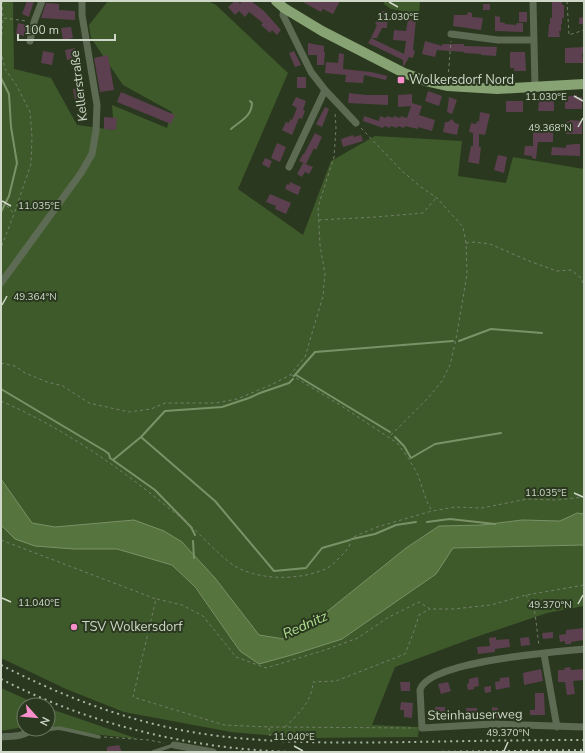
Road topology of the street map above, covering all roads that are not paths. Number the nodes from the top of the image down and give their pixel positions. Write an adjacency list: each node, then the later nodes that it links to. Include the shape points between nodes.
1 (42, 1): 8 (street)
2 (82, 1): 14 (street, Kellerstraße, via 97,105 92,154)
3 (276, 1): 5 (main road)
4 (533, 1): 7 (street)
5 (284, 8): 10 (main road, via 322,32 404,73 426,81 448,86 496,89); 11 (street, via 283,15 294,39 311,72)
6 (451, 34): 7 (street, via 498,40)
7 (533, 40): 10 (street)
8 (30, 41)
9 (584, 84): 10 (main road)
10 (535, 86)
11 (325, 90): 12 (street); 13 (street)
12 (356, 123)
13 (289, 167)
14 (1, 283)
15 (584, 649): 16 (street, Steinhauserweg)
16 (542, 654): 17 (street); 17 (street, Steinhauserweg, via 480,662 444,672 424,682 420,690 422,728 492,724)
17 (556, 727): 18 (street, Steinhauserweg)
18 (584, 727)
19 (56, 729): 22 (lane)
20 (16, 735): 21 (street)
21 (1, 737)
22 (99, 737)
23 (174, 745): 24 (lane); 25 (street)
24 (153, 752)
25 (213, 752)

